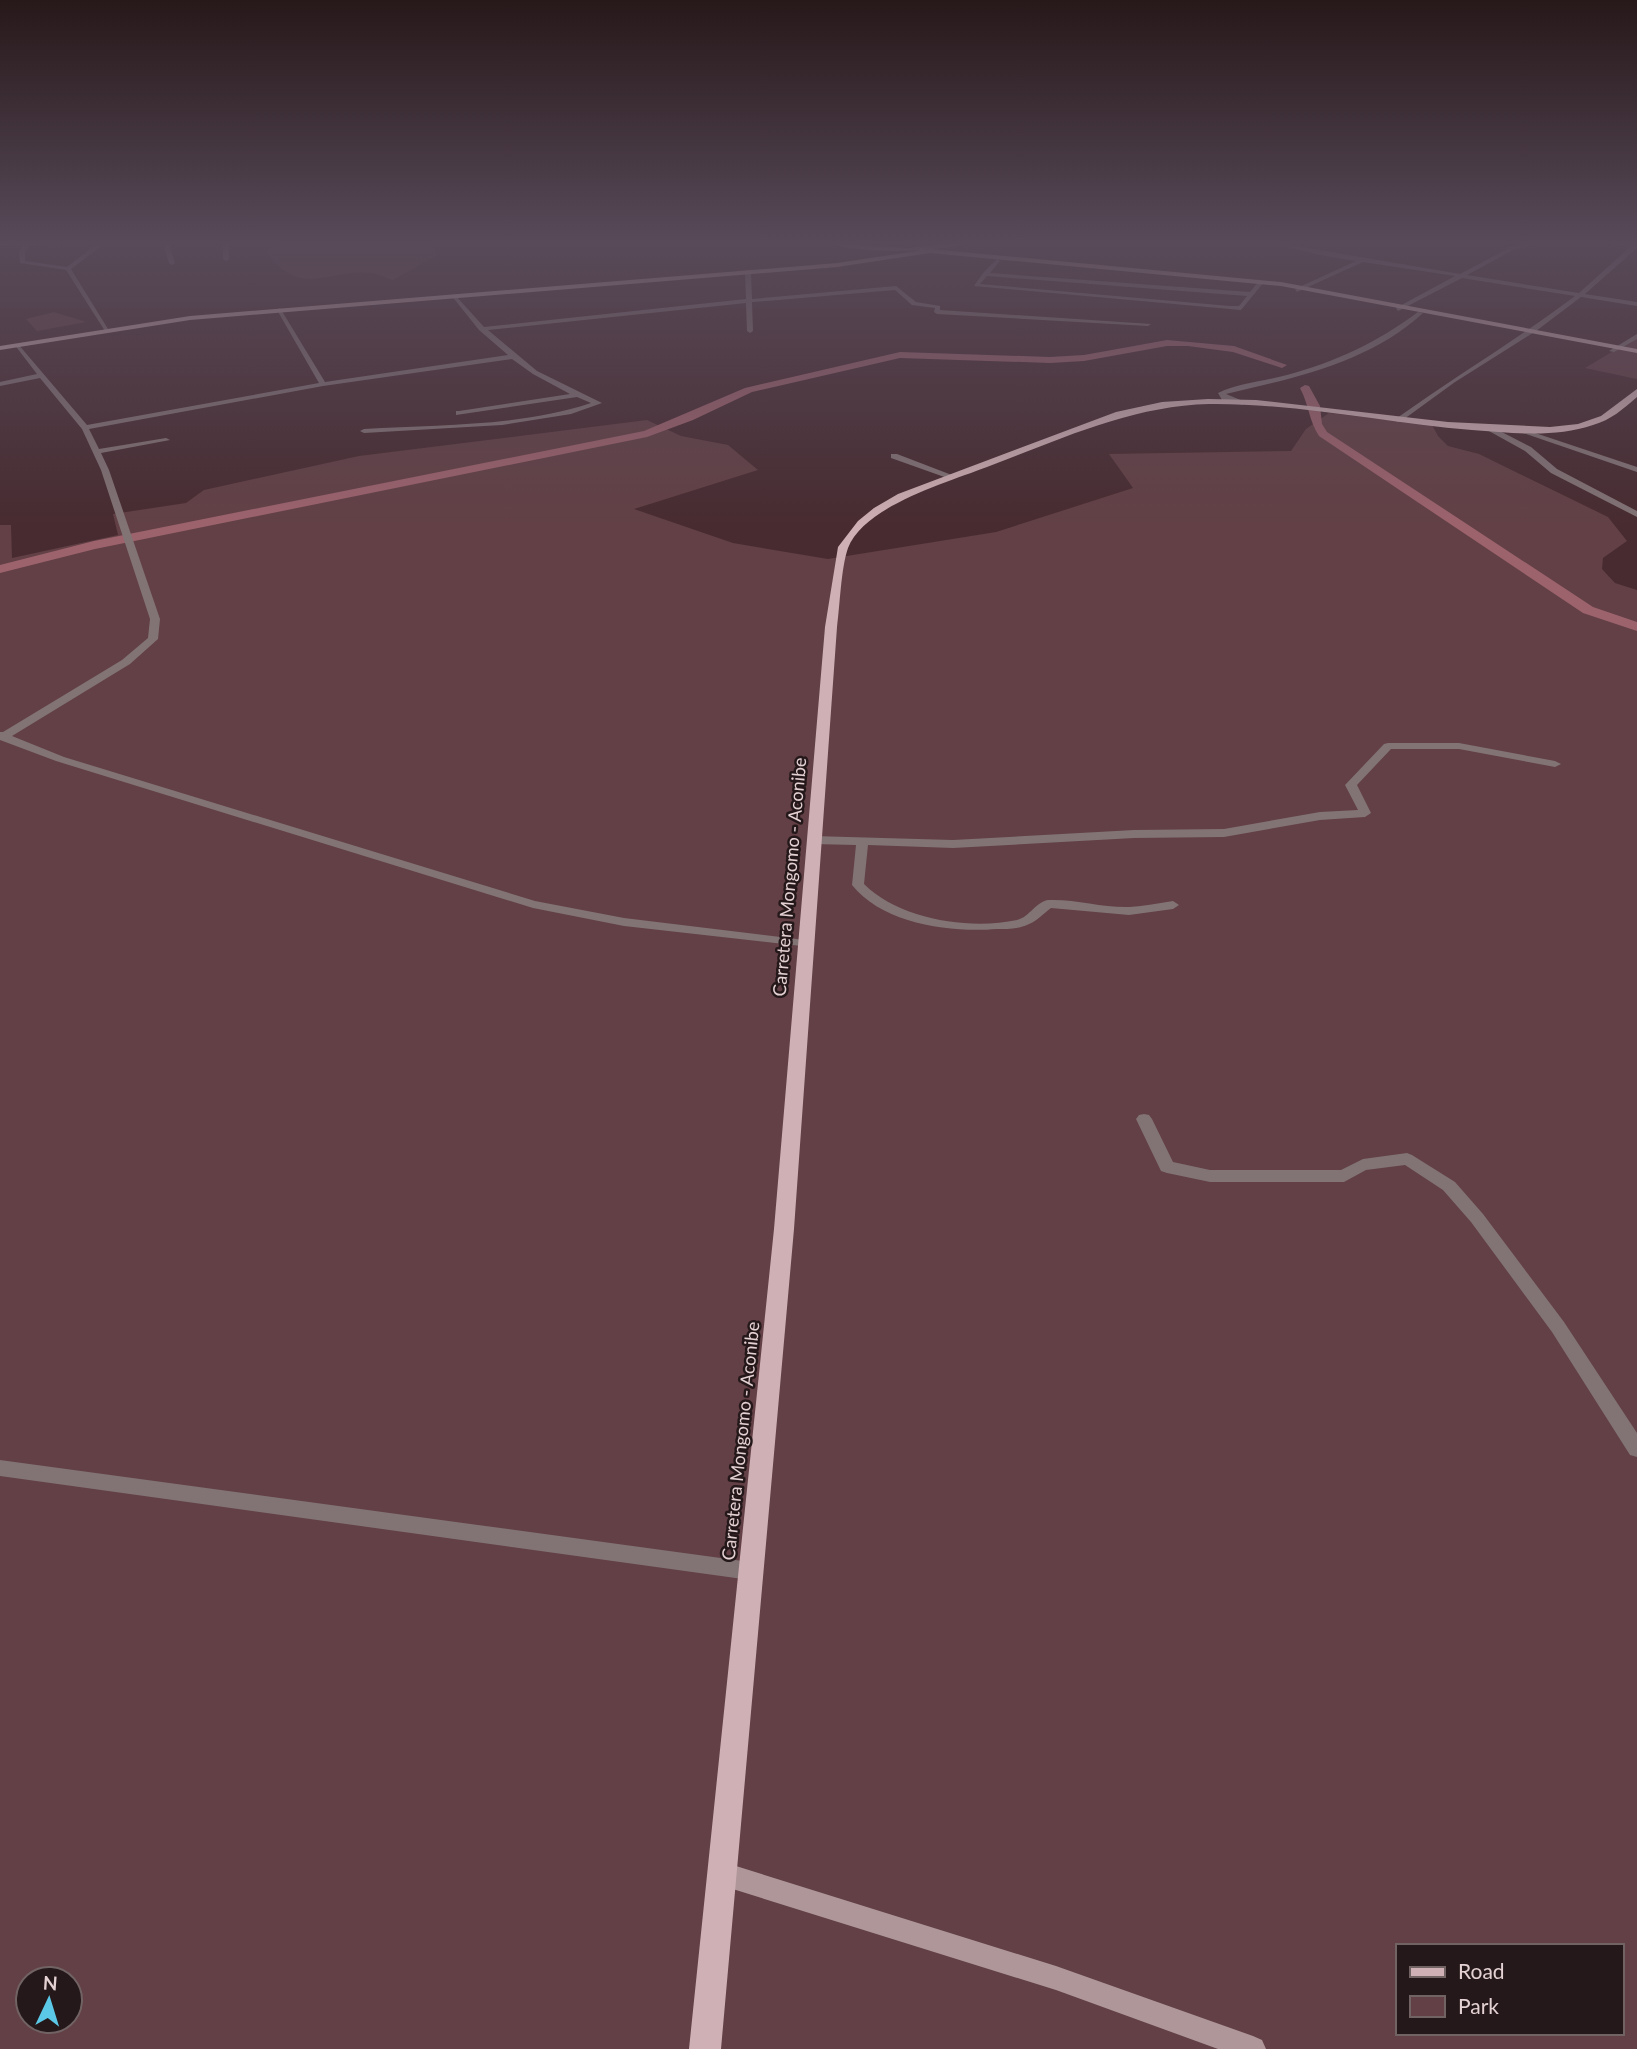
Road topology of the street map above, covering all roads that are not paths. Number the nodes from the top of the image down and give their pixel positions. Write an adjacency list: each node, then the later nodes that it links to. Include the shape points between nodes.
1 (68, 336): 8 (main road)
2 (295, 336): 15 (street)
3 (488, 336): 12 (street)
4 (1388, 336): 18 (street, via 1315,371 1222,393)
5 (1525, 336): 20 (street, via 1452,380)
6 (1549, 336): 10 (main road)
7 (1637, 336): 10 (street)
8 (16, 345): 9 (main road); 13 (street)
9 (1, 347)
10 (1615, 349): 11 (main road)
11 (1637, 354)
12 (511, 357): 15 (street); 17 (street)
13 (43, 375): 14 (street); 21 (street)
14 (0, 384)
15 (323, 384): 21 (street)
16 (1637, 392): 23 (main road, Carretera Mongomo - Aconibe, via 1604,418 1582,425)
17 (577, 395): 19 (street); 24 (street, via 598,403 502,423)
18 (1240, 403): 20 (main road, Carretera Mongomo - Aconibe); 29 (main road, Carretera Mongomo - Aconibe, via 1195,401 1138,409)
19 (459, 413)
20 (1400, 420): 22 (main road, Carretera Mongomo - Aconibe)
21 (85, 428): 26 (street)
22 (1492, 429): 23 (main road, Carretera Mongomo - Aconibe); 30 (street, via 1528,449 1554,471)
23 (1523, 430): 28 (street)
24 (364, 431)
25 (166, 440): 26 (street)
26 (96, 452): 31 (street, via 155,619 153,639 126,662)
27 (894, 456): 29 (street)
28 (1637, 470)
29 (953, 477): 33 (main road, Carretera Mongomo - Aconibe, via 878,510 843,547 831,627)
30 (1637, 514)
31 (2, 736): 36 (street, via 60,759 533,904 624,922)
32 (1555, 765): 34 (street, via 1459,746 1388,746 1351,785 1365,813 1224,833 953,844)
33 (813, 840): 34 (street); 36 (main road, Carretera Mongomo - Aconibe)
34 (862, 841): 35 (street, via 858,885 866,894 941,924 1018,924 1048,904 1129,911)
35 (1173, 905)
36 (805, 944): 40 (main road, Carretera Mongomo - Aconibe, via 785,1229)
37 (1144, 1119): 38 (street, via 1167,1167 1210,1176 1344,1176 1363,1165 1407,1159 1449,1186 1558,1327)
38 (1637, 1449)
39 (0, 1468): 40 (street)
40 (750, 1571): 41 (main road, Carretera Mongomo - Aconibe)
41 (720, 1874): 42 (main road, Carretera Mongomo - Aconibe); 43 (street, via 1056,1978)
42 (705, 2049)
43 (1253, 2049)

